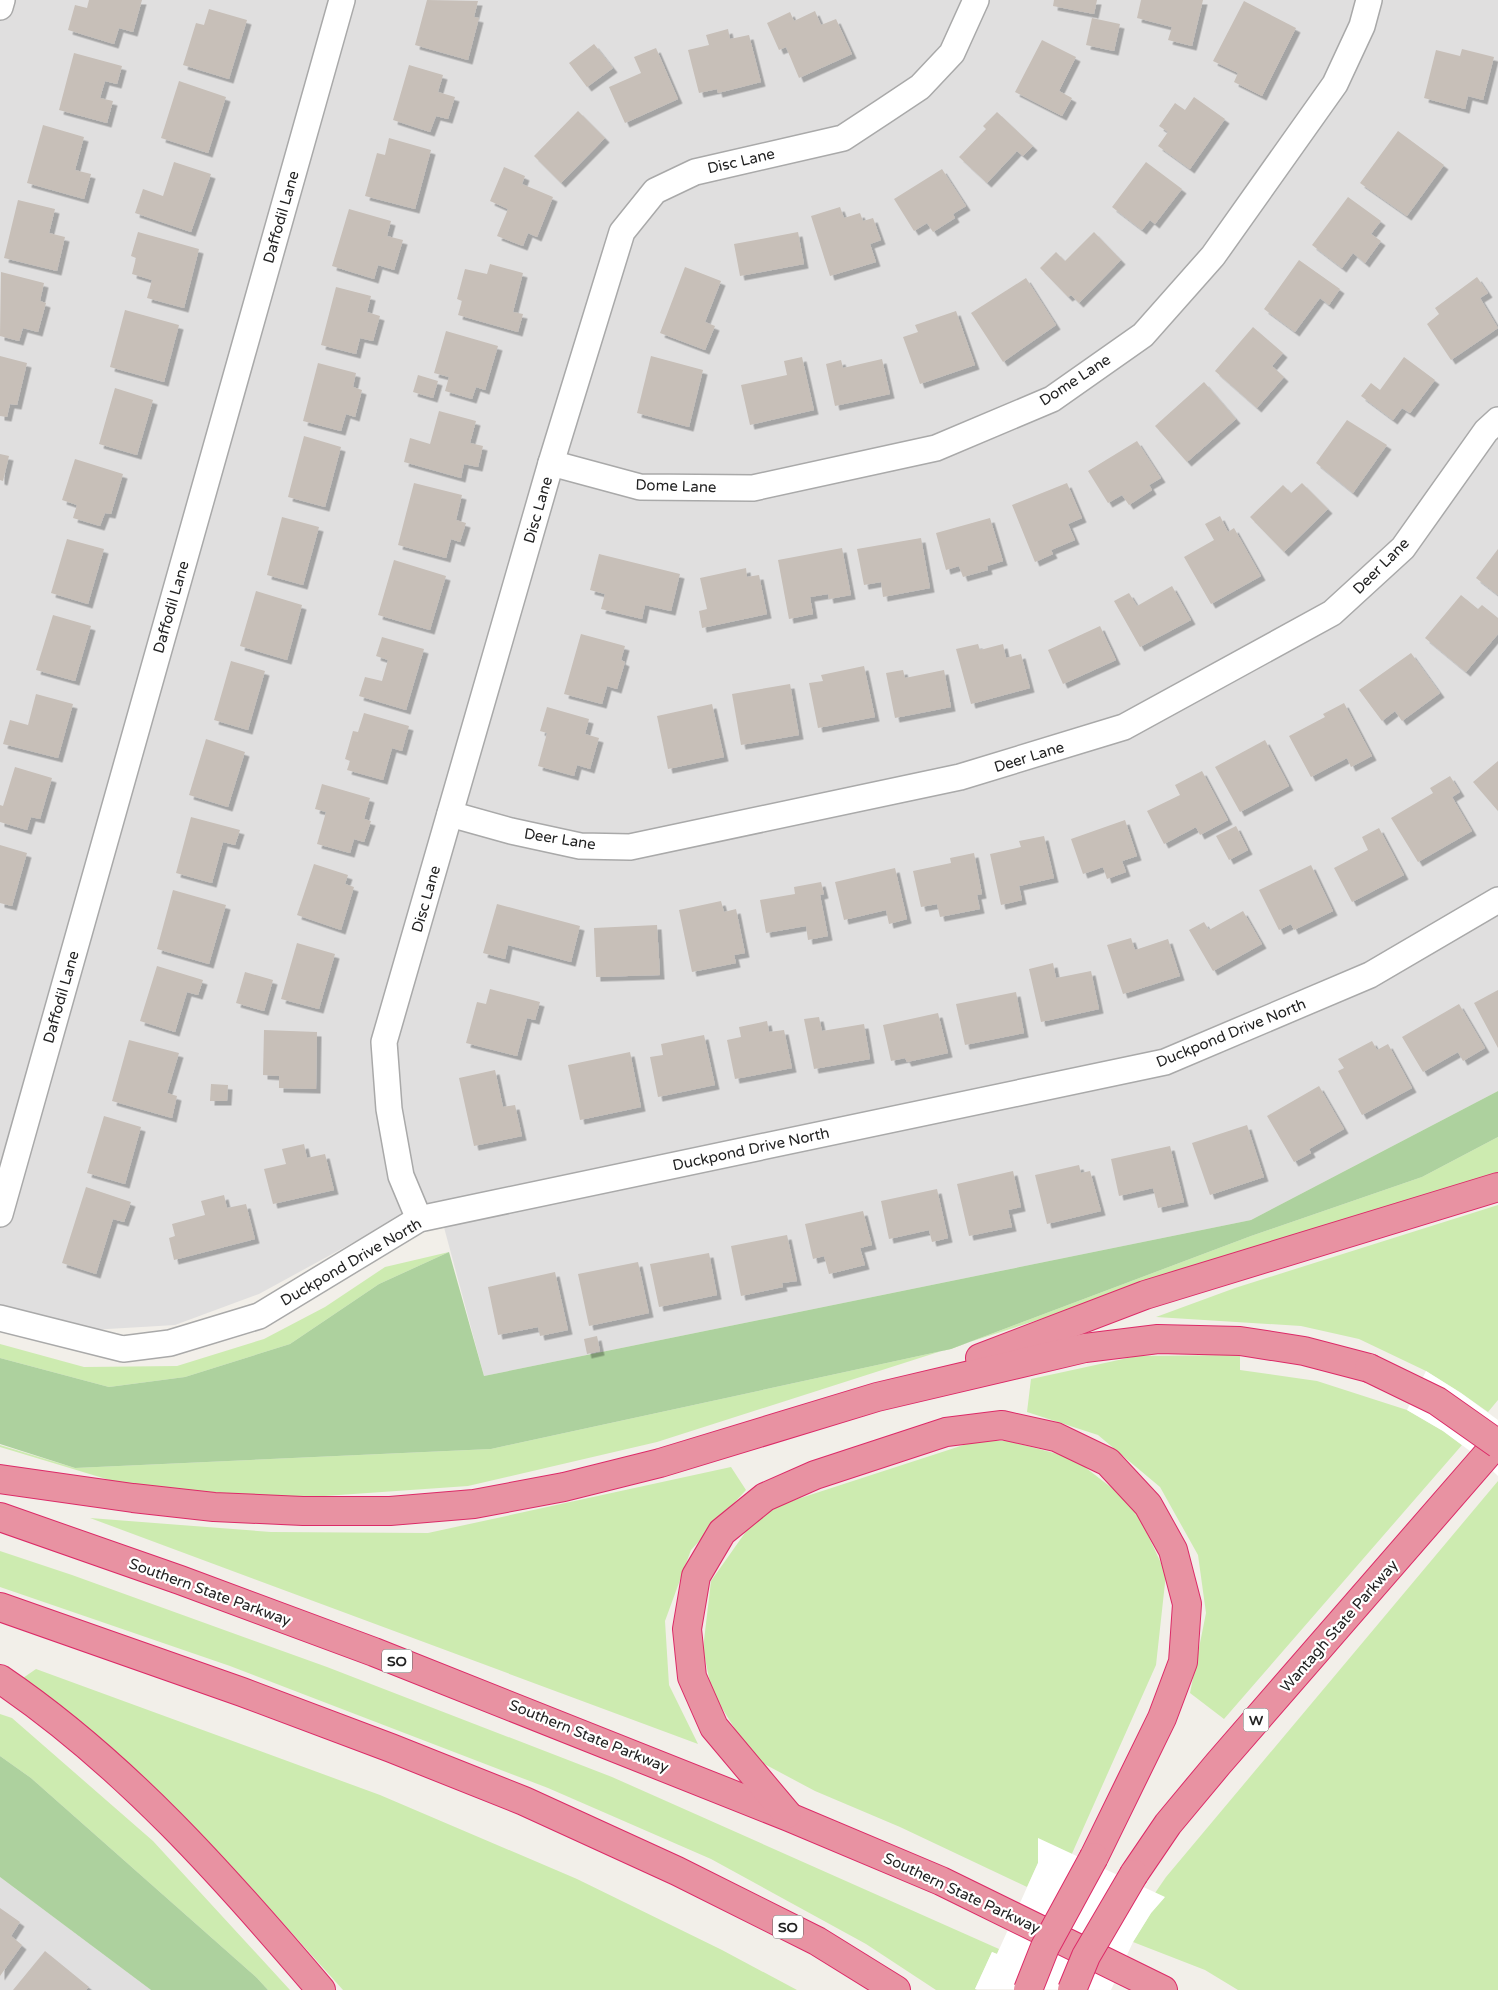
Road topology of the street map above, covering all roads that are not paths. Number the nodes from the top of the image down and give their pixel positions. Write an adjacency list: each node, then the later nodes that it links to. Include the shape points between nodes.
1 (2, 0): 5 (street)
2 (342, 0): 11 (street, Daffodil Lane)
3 (976, 0): 7 (street, Disc Lane, via 952,52 920,87 843,138 695,172 655,191 622,232)
4 (1369, 0): 7 (street, Dome Lane, via 1362,26 1334,84 1213,256 1143,335 1052,399 936,448 753,488 640,487)
5 (0, 7)
6 (1498, 420): 8 (street, Deer Lane, via 1486,431 1403,548 1332,613 1124,727 960,778 630,847 580,846)
7 (551, 463): 8 (street, Disc Lane)
8 (450, 814): 12 (street, Disc Lane, via 384,1042 389,1109 402,1176)
9 (1498, 900): 12 (street, Duckpond Drive North, via 1370,975 1165,1062)
10 (1498, 1187): 14 (highway, via 1145,1295)
11 (0, 1214)
12 (420, 1219): 13 (street, Duckpond Drive North, via 259,1316 170,1343 123,1349)
13 (0, 1318)
14 (877, 1397): 15 (highway, bridge, via 1085,1348 1158,1339 1240,1341 1304,1351 1369,1368 1436,1401); 16 (highway, via 660,1462 564,1487 474,1504 390,1511 214,1507)
15 (1498, 1443): 24 (highway, Wantagh State Parkway / W, bridge, via 1168,1824 1086,1956)
16 (0, 1479)
17 (0, 1517): 20 (highway, Southern State Parkway / SO, via 374,1652)
18 (0, 1607): 22 (highway, SO, via 242,1692 524,1801 677,1871 816,1942)
19 (0, 1679): 21 (highway, via 39,1705 119,1772 178,1830)
20 (789, 1817): 23 (highway, bridge, via 714,1727 692,1677 687,1629 696,1576 722,1532 765,1497 815,1475 946,1432 1002,1425 1056,1437 1108,1462 1148,1505 1173,1550 1187,1604 1183,1662 1166,1708 1094,1857 1045,1947); 25 (highway, Southern State Parkway / SO, via 941,1881)
21 (321, 1990)
22 (896, 1990)
23 (1028, 1990)
24 (1072, 1990)
25 (1163, 1990)

